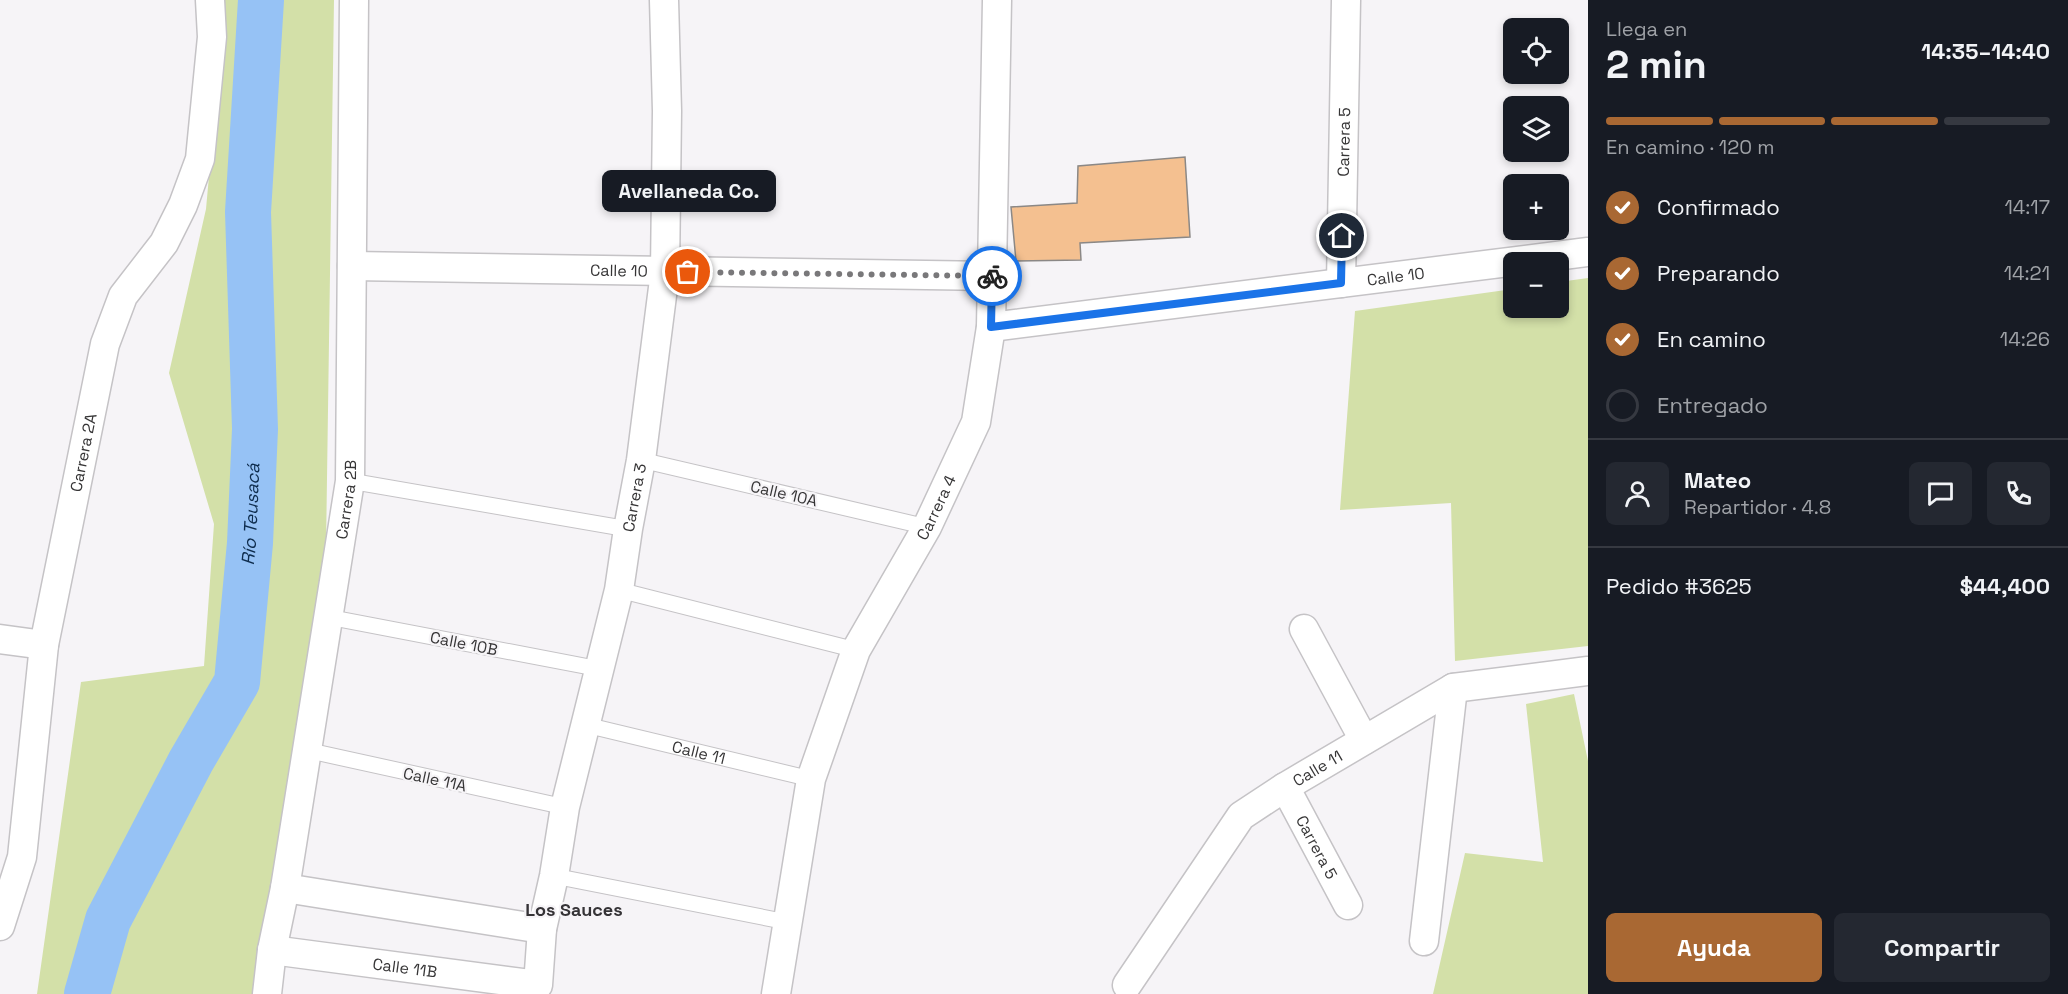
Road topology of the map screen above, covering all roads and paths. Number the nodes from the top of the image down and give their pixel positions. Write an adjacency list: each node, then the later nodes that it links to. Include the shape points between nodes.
1 (210, 0): 20 (street, Carrera 2A, via 212,37 200,159 164,243 123,296 105,344)
2 (354, 0): 7 (street, Carrera 2B)
3 (664, 0): 8 (street, Carrera 3)
4 (997, 0): 9 (street, Carrera 4)
5 (1346, 0): 10 (street, Carrera 5)
6 (1588, 252): 10 (street, Calle 10)
7 (352, 266): 8 (street, Calle 10); 13 (street, Carrera 2B)
8 (665, 272): 9 (street, Calle 10); 12 (street, Carrera 3)
9 (992, 276): 11 (street, Carrera 4)
10 (1341, 283): 11 (street, Calle 10)
11 (991, 327): 14 (street, Carrera 4, via 976,422)
12 (641, 460): 14 (lane, Calle 10A); 15 (street, Carrera 3)
13 (350, 481): 15 (lane); 17 (street, Carrera 2B)
14 (927, 527): 21 (street, Carrera 4)
15 (628, 529): 16 (street, Carrera 3)
16 (620, 590): 21 (lane); 22 (street, Carrera 3)
17 (328, 617): 22 (lane, Calle 10B); 27 (street, Carrera 2B)
18 (1304, 629): 26 (street)
19 (0, 639): 20 (street)
20 (44, 645): 35 (street, Carrera 2A, via 22,857)
21 (856, 650): 28 (street, Carrera 4)
22 (600, 669): 25 (street, Carrera 3)
23 (1588, 671): 24 (street, Calle 11)
24 (1453, 688): 26 (street, Calle 11); 37 (street)
25 (586, 724): 28 (lane, Calle 11); 30 (street, Carrera 3)
26 (1364, 740): 29 (street, Calle 11)
27 (306, 750): 30 (lane, Calle 11A); 32 (street, Carrera 2B)
28 (811, 778): 34 (street, Carrera 4)
29 (1285, 786): 33 (street, Carrera 5); 40 (street, Calle 11, via 1241,816)
30 (565, 807): 31 (street, Carrera 3)
31 (554, 876): 34 (lane); 36 (street, Carrera 3)
32 (285, 888): 36 (street); 38 (street, Carrera 2B)
33 (1348, 905)
34 (787, 922): 42 (street, Carrera 4)
35 (0, 926)
36 (542, 929): 39 (street, Carrera 3)
37 (1424, 941)
38 (272, 950): 39 (street, Calle 11B); 41 (street, Carrera 2B)
39 (538, 985)
40 (1127, 985)
41 (267, 994)
42 (776, 994)

